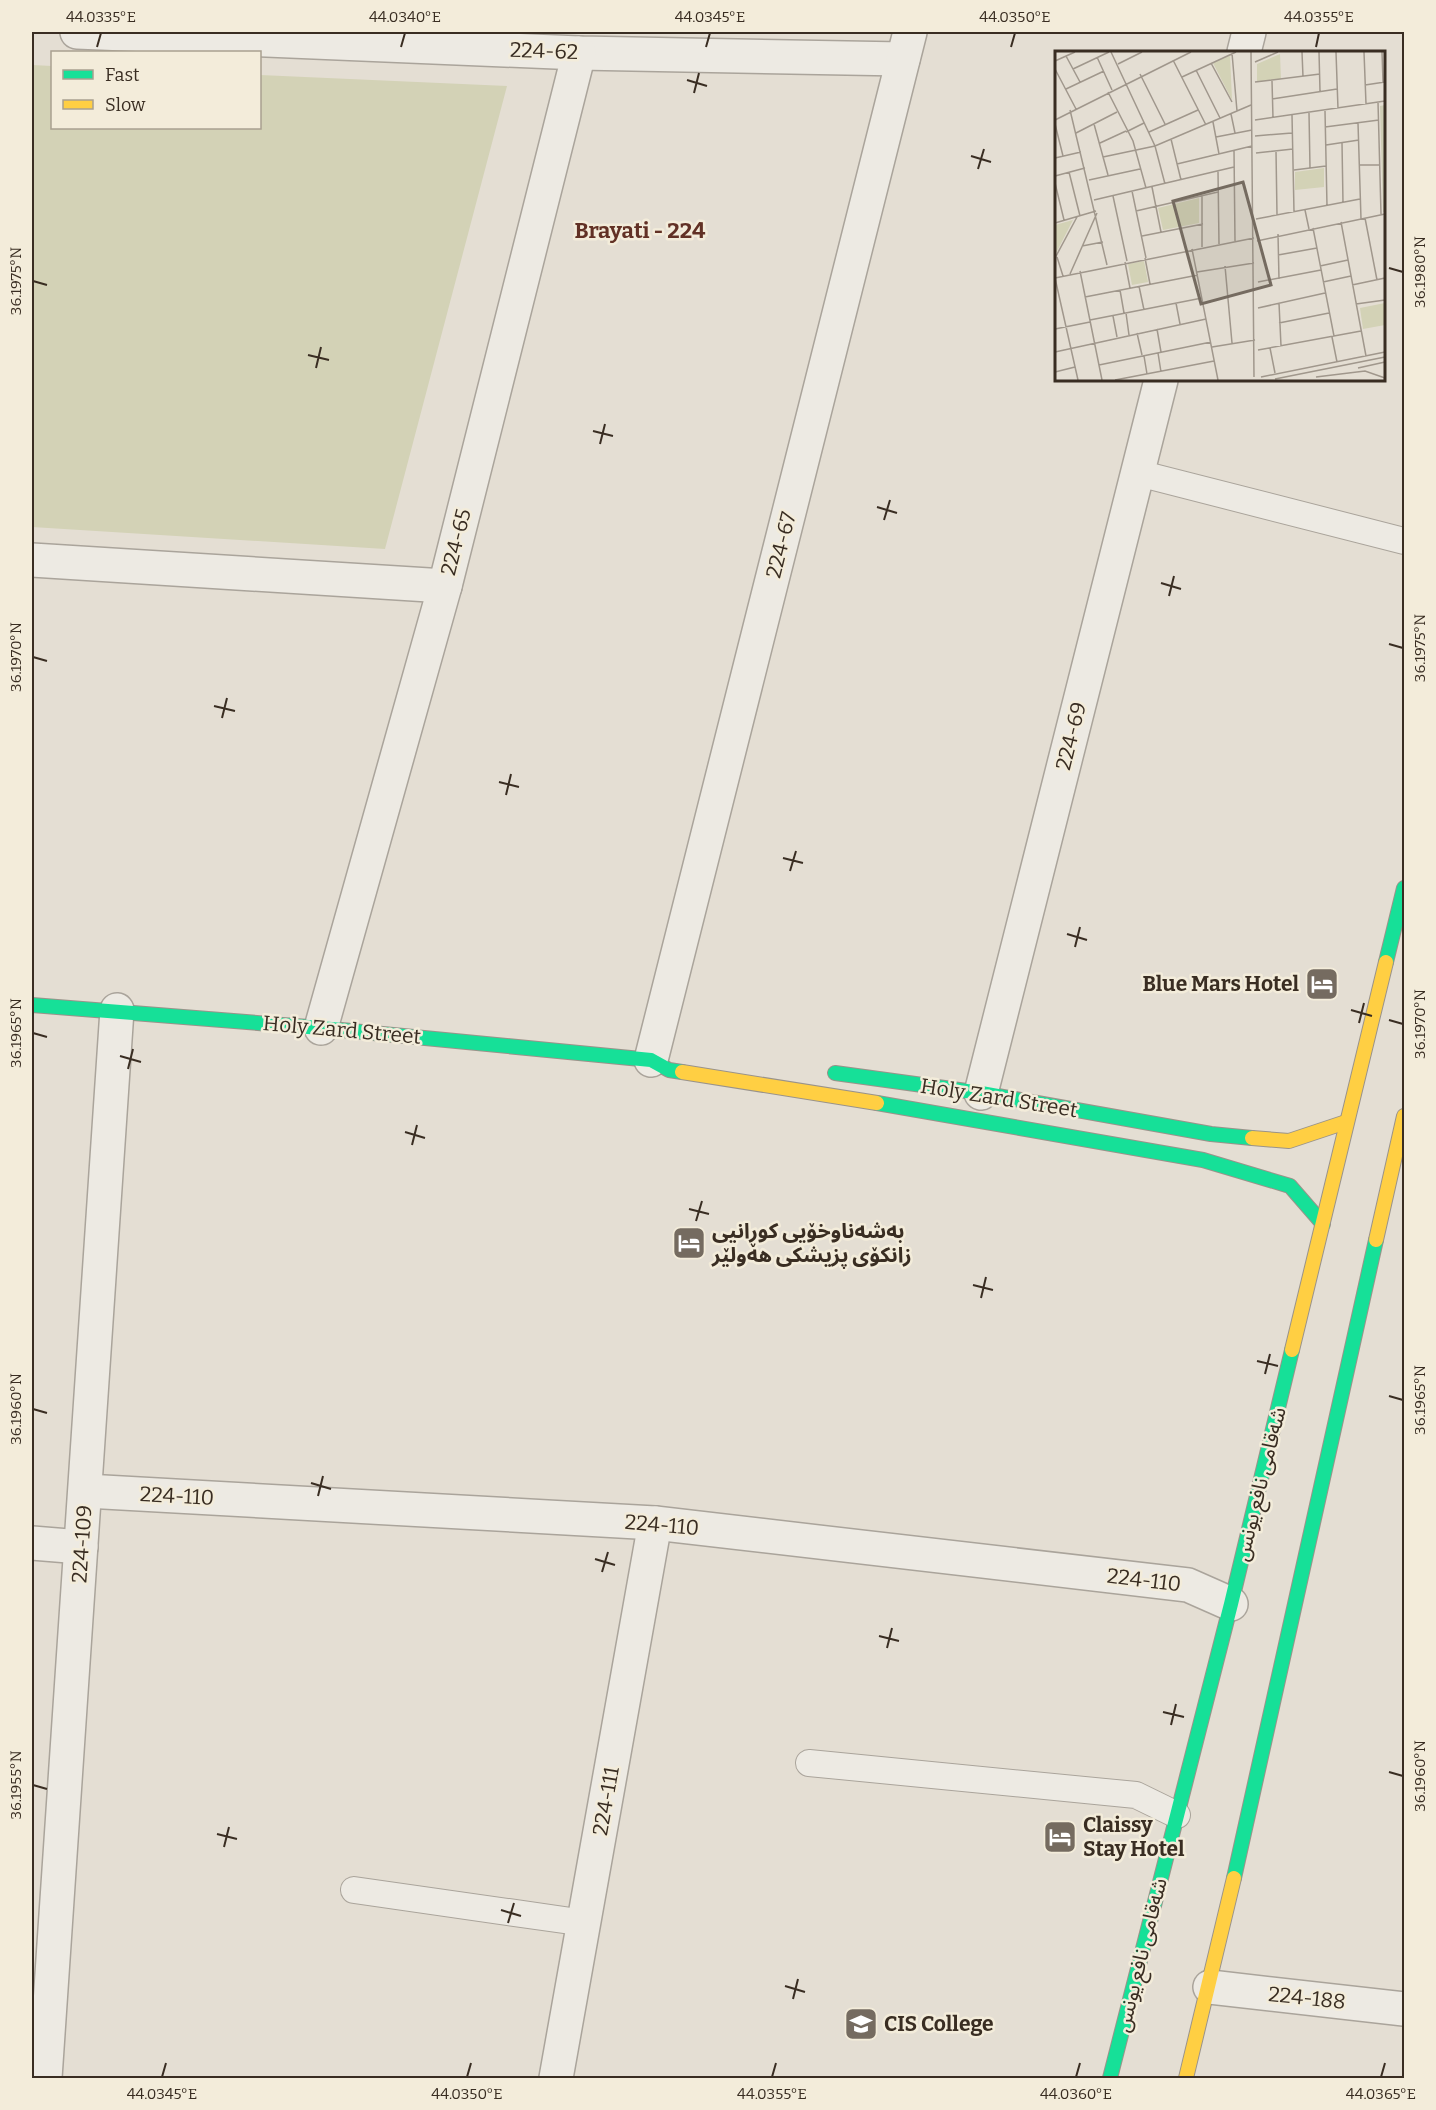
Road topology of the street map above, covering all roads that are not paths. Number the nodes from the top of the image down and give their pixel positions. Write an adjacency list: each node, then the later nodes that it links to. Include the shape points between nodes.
1 (77, 32): 5 (street, 224-62)
2 (1249, 32): 4 (street)
3 (906, 45): 5 (street, 224-62); 15 (street, 224-67)
4 (1244, 51)
5 (579, 53): 10 (street, 224-65)
6 (1161, 381): 7 (street, 224-69)
7 (1138, 473): 8 (lane); 17 (street, 224-69)
8 (1404, 541)
9 (32, 560): 10 (street)
10 (445, 586): 14 (street, 224-65)
11 (1404, 888): 19 (main road, شەقامی نافع یونس)
12 (32, 1005): 13 (main road, Holy Zard Street)
13 (117, 1010): 14 (main road, Holy Zard Street); 23 (street, 224-109)
14 (321, 1028): 15 (main road, Holy Zard Street)
15 (658, 1055): 22 (main road, Holy Zard Street, via 669,1070 1203,1160 1290,1186)
16 (819, 1071): 17 (main road, Holy Zard Street)
17 (981, 1093): 19 (main road, Holy Zard Street, via 1211,1134 1289,1141)
18 (1404, 1116): 21 (main road)
19 (1346, 1122): 22 (main road, شەقامی نافع یونس)
20 (1404, 1172): 21 (main road)
21 (1388, 1196): 32 (main road)
22 (1323, 1224): 27 (main road, شەقامی نافع یونس)
23 (86, 1491): 24 (street, 224-110); 26 (street, 224-109)
24 (655, 1523): 27 (street, 224-110, via 1188,1585); 31 (street, 224-111)
25 (32, 1543): 26 (street)
26 (81, 1547): 33 (street, 224-109)
27 (1231, 1604): 29 (main road, شەقامی نافع یونس)
28 (809, 1763): 29 (lane, via 1136,1795)
29 (1177, 1815): 37 (main road, شەقامی نافع یونس)
30 (354, 1890): 31 (lane)
31 (585, 1923): 36 (street, 224-111)
32 (1210, 1987): 34 (street, 224-188); 38 (main road)
33 (41, 2007): 35 (street, 224-109)
34 (1404, 2008)
35 (45, 2079)
36 (556, 2079)
37 (1110, 2079)
38 (1186, 2079)

